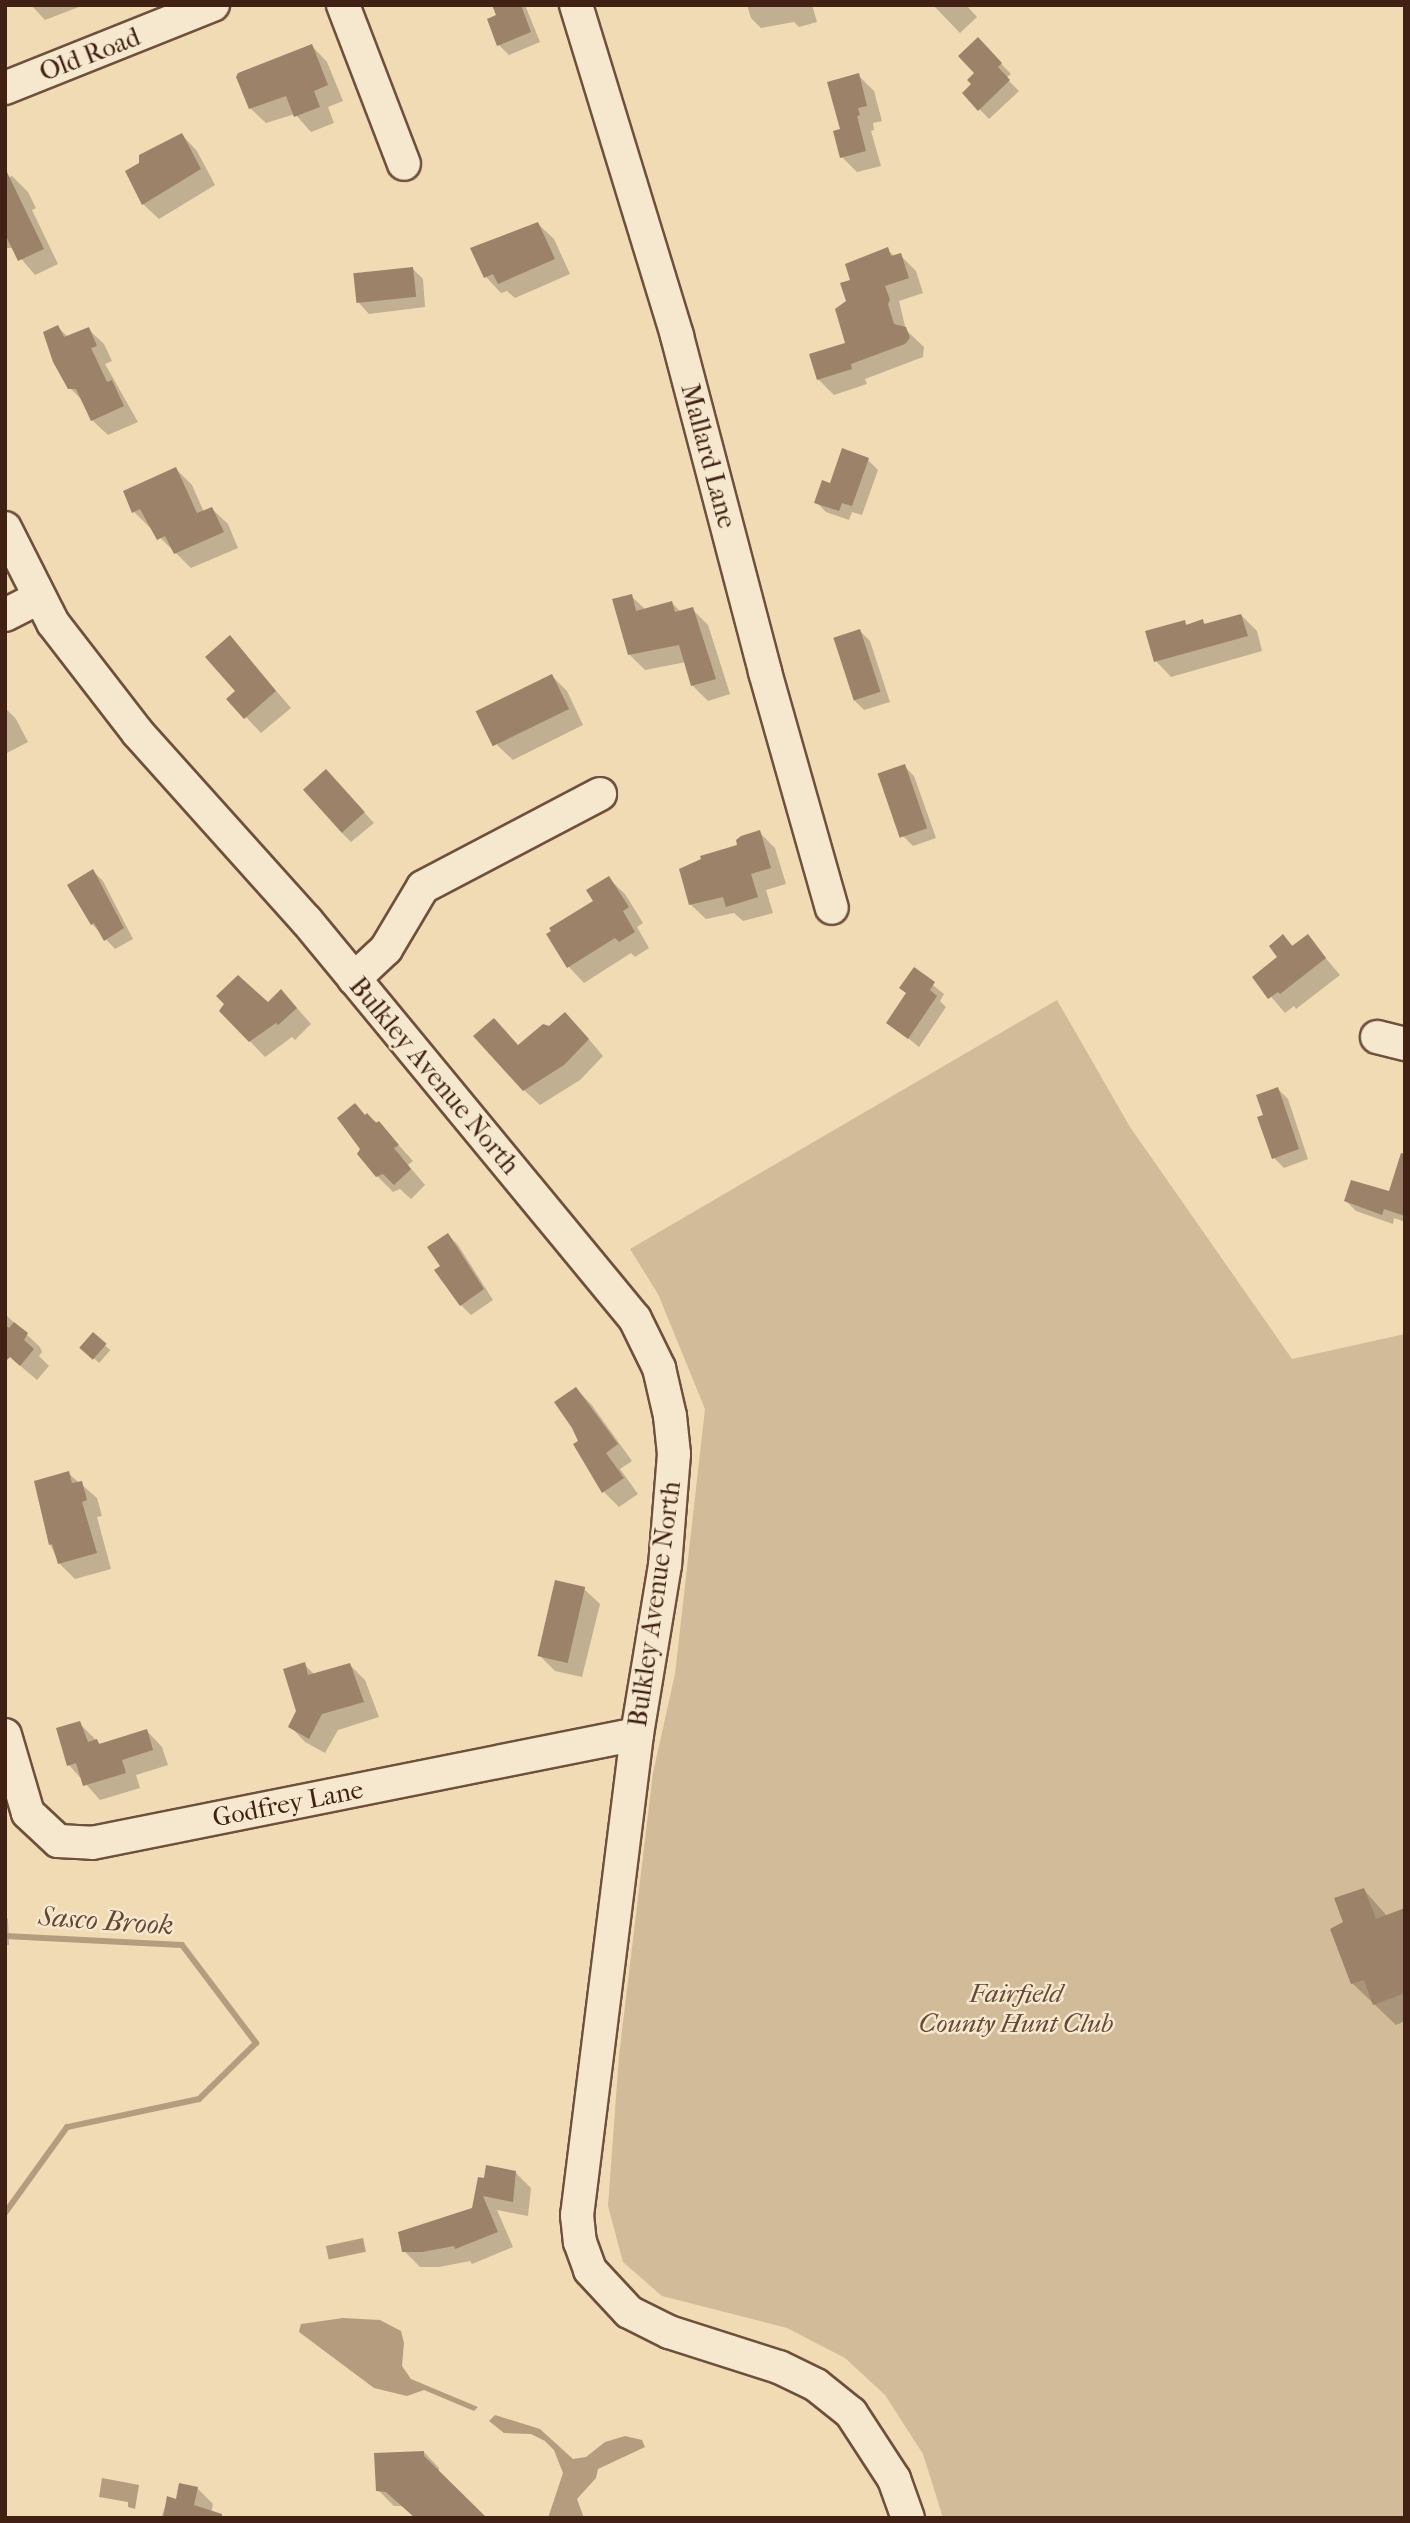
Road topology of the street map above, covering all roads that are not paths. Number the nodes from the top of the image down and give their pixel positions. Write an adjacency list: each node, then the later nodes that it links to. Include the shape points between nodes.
1 (212, 5): 4 (street, Old Road)
2 (343, 5): 5 (street)
3 (576, 5): 10 (street, Mallard Lane, via 677,336)
4 (5, 88)
5 (404, 164)
6 (5, 528): 7 (street, Bulkley Avenue North)
7 (39, 598): 8 (street); 11 (street, Bulkley Avenue North, via 138,733)
8 (5, 615)
9 (600, 794): 11 (street, via 423,887 386,948)
10 (832, 908)
11 (354, 979): 12 (street, Bulkley Avenue North, via 635,1320 659,1368 674,1454 665,1565)
12 (637, 1734): 13 (street, Godfrey Lane, via 92,1843 58,1840 28,1813); 14 (street, Bulkley Avenue North, via 576,2215 580,2242 590,2270 629,2312 669,2332 779,2367 816,2385 852,2413 894,2479)
13 (5, 1735)
14 (908, 2518)

